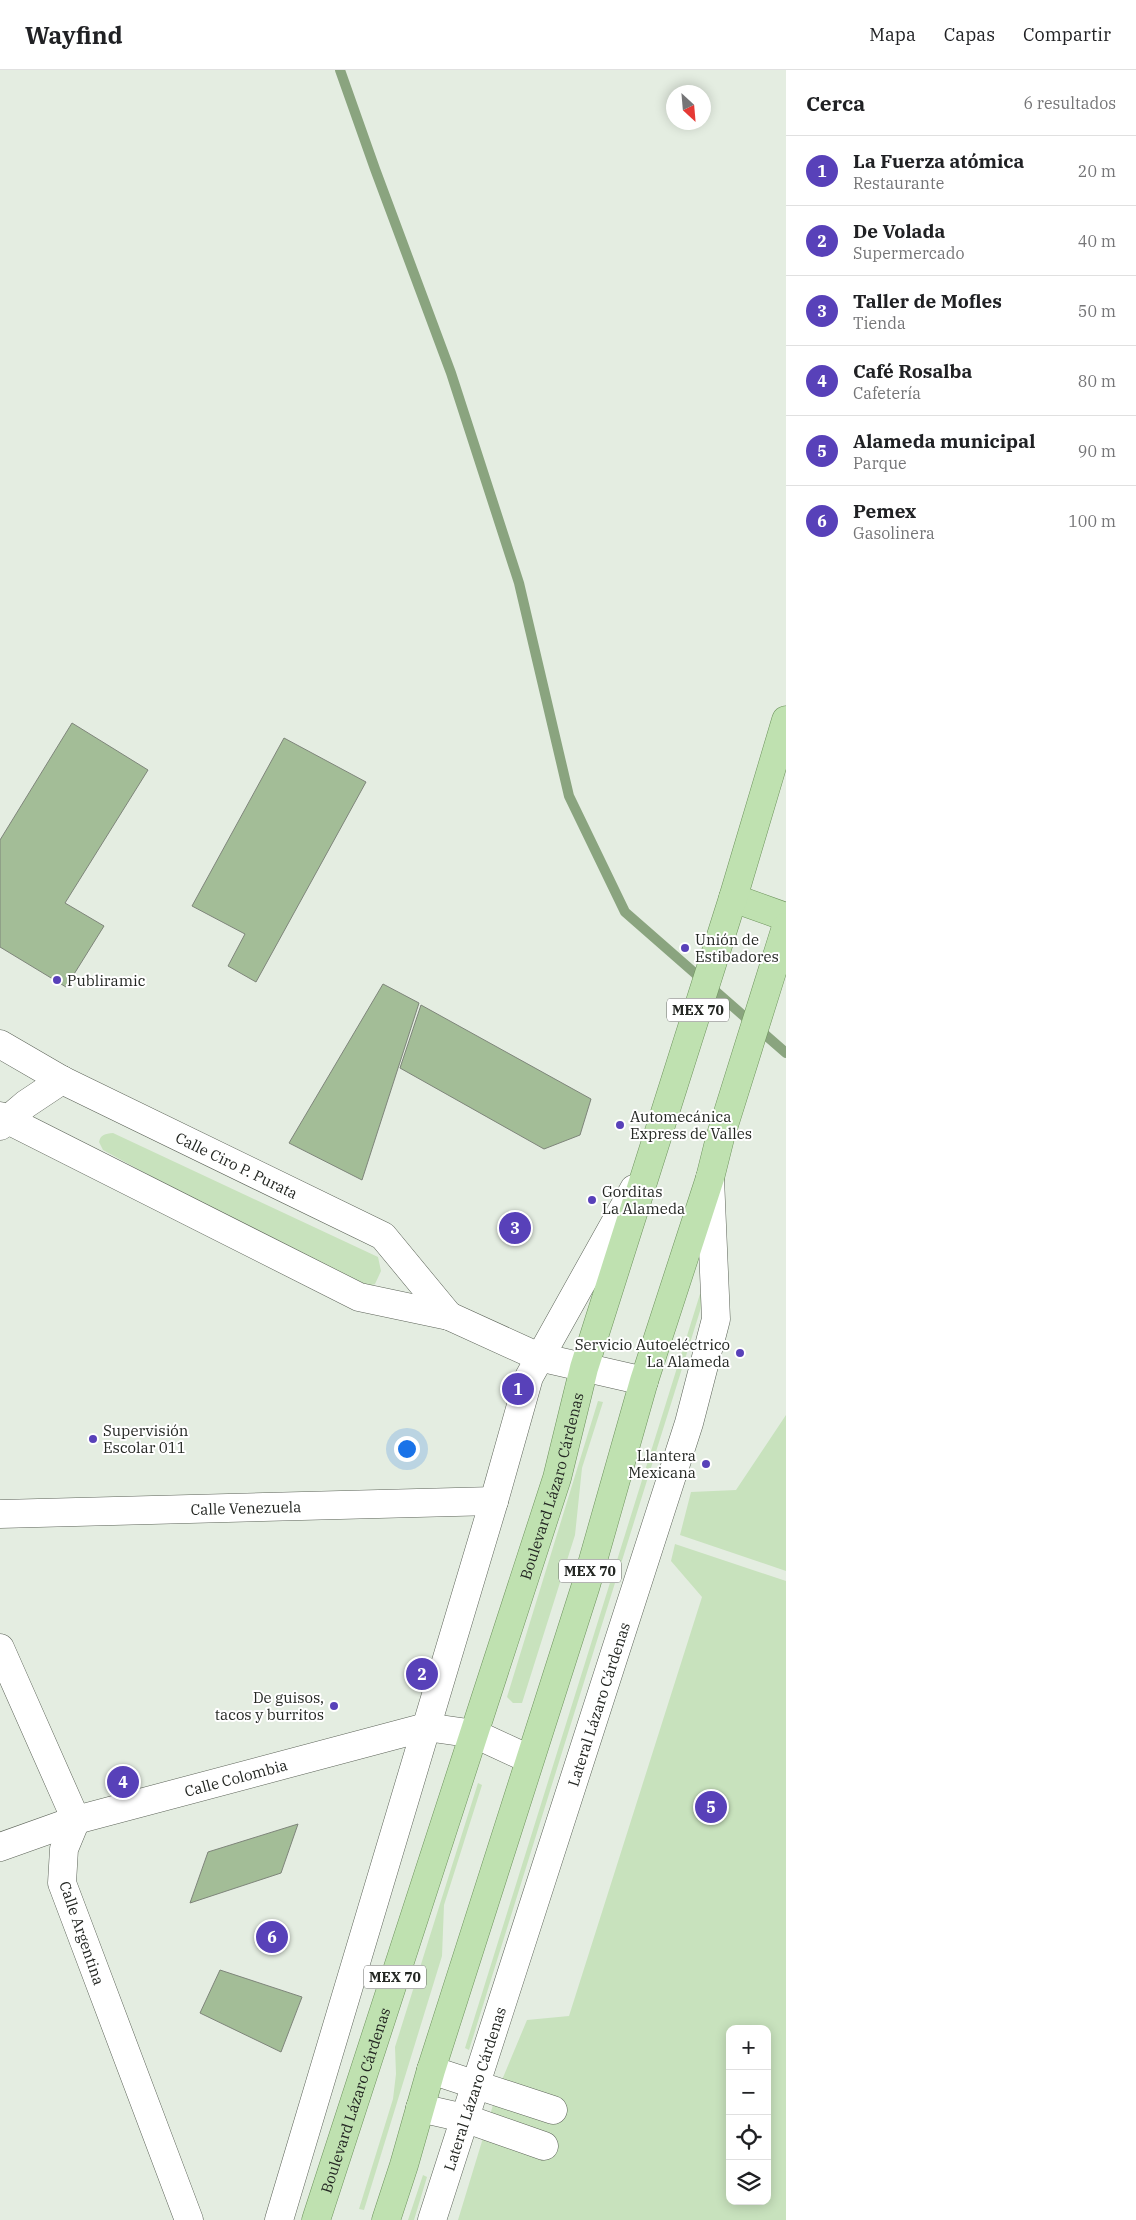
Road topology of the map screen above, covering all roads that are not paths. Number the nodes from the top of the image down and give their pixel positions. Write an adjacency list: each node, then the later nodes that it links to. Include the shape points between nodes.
1 (786, 720): 2 (main road, Boulevard Lázaro Cárdenas / MEX 70)
2 (733, 898): 3 (main road); 8 (main road, Boulevard Lázaro Cárdenas / MEX 70)
3 (786, 917)
4 (786, 927): 9 (main road, MEX 70)
5 (0, 1044): 6 (street, Calle Ciro P. Purata)
6 (62, 1080): 7 (street); 10 (street, Calle Ciro P. Purata, via 382,1236)
7 (2, 1121): 10 (street, Calle Ciro P. Purata, via 359,1298)
8 (648, 1166): 11 (street); 12 (main road, Boulevard Lázaro Cárdenas / MEX 70)
9 (710, 1178): 13 (main road, MEX 70); 23 (street, Lateral Lázaro Cárdenas, via 716,1319 689,1424)
10 (449, 1316): 11 (street, Calle Ciro P. Purata)
11 (539, 1357): 12 (street, Calle Ciro P. Purata); 14 (street, via 529,1377)
12 (584, 1368): 13 (street, Calle Ciro P. Purata); 18 (main road, Boulevard Lázaro Cárdenas / MEX 70, via 557,1478)
13 (644, 1381): 19 (main road, MEX 70, via 586,1585)
14 (494, 1501): 15 (street, Calle Venezuela); 17 (street)
15 (0, 1514)
16 (0, 1648): 20 (street)
17 (426, 1727): 18 (street, Calle Colombia); 20 (street, Calle Colombia); 29 (street)
18 (475, 1734): 19 (street, Calle Colombia); 30 (main road, Boulevard Lázaro Cárdenas / MEX 70)
19 (529, 1759): 22 (main road, MEX 70)
20 (76, 1820): 21 (street, Calle Colombia); 28 (street, Calle Argentina, via 64,1849 62,1883)
21 (0, 1848)
22 (431, 2070): 23 (street); 24 (main road, MEX 70)
23 (476, 2084): 25 (street); 26 (street, Lateral Lázaro Cárdenas)
24 (420, 2108): 26 (street); 31 (main road, MEX 70)
25 (553, 2110)
26 (464, 2118): 27 (street); 32 (street, Lateral Lázaro Cárdenas)
27 (544, 2146)
28 (189, 2220)
29 (279, 2220)
30 (316, 2220)
31 (386, 2220)
32 (432, 2220)

